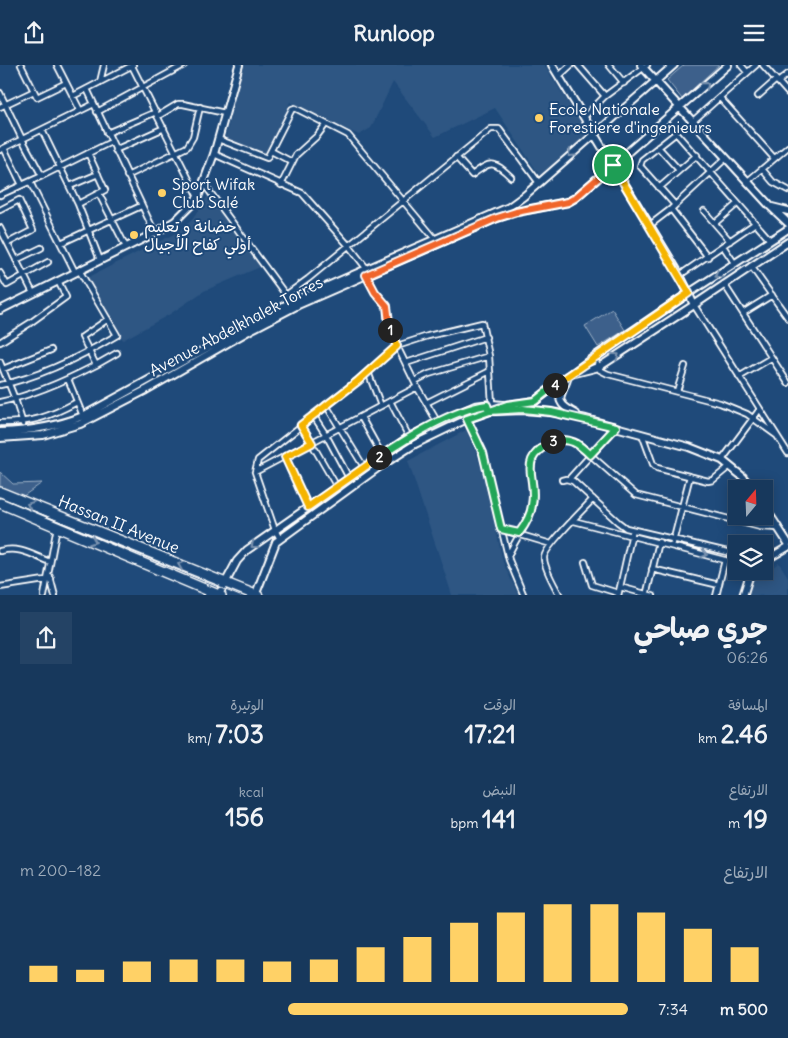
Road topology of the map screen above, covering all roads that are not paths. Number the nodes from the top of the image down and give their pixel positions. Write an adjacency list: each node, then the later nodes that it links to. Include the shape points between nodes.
1 (21, 65): 27 (street)
2 (57, 65): 23 (street)
3 (104, 65): 22 (street)
4 (132, 65): 22 (street); 25 (street)
5 (184, 65): 25 (street)
6 (239, 65): 40 (street)
7 (552, 65): 19 (street)
8 (571, 65): 19 (street)
9 (578, 65): 31 (street)
10 (609, 65): 24 (street)
11 (674, 65): 20 (street, Avenue Abdelkhalek Torres)
12 (728, 65): 36 (street, Avenue Abdelkhalek Torres, one-way to 12)
13 (741, 65): 17 (street)
14 (756, 65): 17 (street)
15 (763, 65): 21 (street)
16 (644, 66): 20 (street); 24 (street)
17 (747, 72): 33 (street)
18 (788, 74): 21 (street)
19 (559, 76): 42 (street)
20 (655, 81): 36 (street); 48 (street, Avenue Abdelkhalek Torres)
21 (777, 81): 29 (street); 32 (street)
22 (100, 82): 26 (street)
23 (66, 83): 27 (street, via 36,96); 30 (street)
24 (624, 83): 31 (street)
25 (143, 87): 39 (street); 41 (street)
26 (86, 89): 30 (street); 34 (street)
27 (34, 91): 35 (street)
28 (0, 93): 35 (street)
29 (788, 93)
30 (73, 96): 38 (street)
31 (605, 96): 42 (street)
32 (758, 97)
33 (720, 98): 43 (street); 63 (street)
34 (94, 104): 38 (street); 39 (street)
35 (3, 105): 49 (street)
36 (680, 106): 43 (street); 65 (street, Avenue Abdelkhalek Torres)
37 (200, 107): 40 (street); 41 (street, via 178,104); 57 (street, via 193,137 187,147)
38 (80, 110): 46 (street)
39 (97, 112): 47 (street)
40 (225, 113): 50 (street)
41 (157, 114): 45 (street); 47 (street)
42 (584, 117): 48 (street)
43 (693, 121): 62 (street)
44 (326, 124): 56 (street, via 293,108); 64 (street); 86 (street, via 352,139)
45 (164, 128): 55 (street); 57 (street)
46 (42, 130): 49 (street); 66 (street)
47 (107, 133): 51 (street)
48 (594, 133): 65 (street); 76 (street, Avenue Abdelkhalek Torres, one-way to 76)
49 (22, 139): 54 (street); 71 (street)
50 (218, 139): 56 (street, via 266,158); 59 (street)
51 (111, 141): 55 (street); 58 (street)
52 (658, 147): 60 (street, via 674,134 680,135); 68 (street); 81 (street, via 642,160 640,167)
53 (788, 147): 63 (street)
54 (2, 149): 78 (street)
55 (115, 149): 72 (street)
56 (271, 151): 64 (street)
57 (176, 152): 72 (street); 85 (street)
58 (88, 153): 66 (street); 70 (street)
59 (214, 154): 77 (street); 79 (street)
60 (697, 155): 68 (street); 69 (street)
61 (456, 157): 73 (street, via 472,175 489,164 501,167); 76 (street, via 491,129 499,129); 86 (street)
62 (726, 158): 69 (street); 74 (street)
63 (774, 158): 67 (street)
64 (292, 162): 79 (street)
65 (613, 165): 99 (street); 122 (street, Avenue Abdelkhalek Torres, via 568,202 497,218)
66 (60, 167): 71 (street); 80 (street)
67 (762, 169): 74 (street); 82 (street, via 774,182)
68 (679, 170): 81 (street)
69 (711, 172): 88 (street); 91 (street)
70 (98, 174): 80 (street); 83 (street, via 105,191)
71 (42, 176): 75 (street)
72 (127, 176): 89 (street)
73 (511, 177)
74 (748, 181): 90 (street)
75 (30, 182): 78 (street); 110 (street)
76 (538, 183): 104 (street, Avenue Abdelkhalek Torres, via 509,207)
77 (204, 184): 85 (street); 130 (street)
78 (22, 185): 84 (street)
79 (281, 185): 111 (street, via 302,193)
80 (70, 186): 87 (street)
81 (659, 188): 91 (street)
82 (788, 190)
83 (100, 194): 87 (street); 95 (street)
84 (0, 195)
85 (198, 197): 103 (street, via 175,221)
86 (403, 200): 104 (street); 111 (street)
87 (78, 204): 102 (street)
88 (737, 204): 96 (street); 98 (street)
89 (141, 206): 95 (street); 103 (street)
90 (770, 206): 94 (street); 97 (street)
91 (673, 207): 99 (street); 115 (street)
92 (0, 210): 107 (street, via 19,200 33,230)
93 (704, 211): 96 (street)
94 (788, 211)
95 (112, 219): 102 (street); 113 (street)
96 (715, 223): 106 (street)
97 (788, 223)
98 (754, 224): 105 (street); 106 (street)
99 (650, 225): 124 (street)
100 (0, 228): 107 (street)
101 (788, 229): 105 (street)
102 (89, 231): 110 (street); 117 (street)
103 (155, 233): 113 (street)
104 (435, 239): 122 (street, Avenue Abdelkhalek Torres)
105 (770, 240): 119 (street)
106 (730, 241): 112 (street)
107 (7, 242): 109 (street); 116 (street)
108 (788, 242): 120 (street)
109 (0, 243)
110 (61, 243): 121 (street)
111 (348, 245): 122 (street); 130 (street)
112 (724, 246): 115 (street); 119 (street)
113 (126, 247): 117 (street)
114 (41, 248): 116 (street)
115 (708, 257): 124 (street)
116 (16, 260): 125 (street)
117 (100, 260): 121 (street)
118 (48, 262): 125 (street)
119 (735, 264): 129 (street, one-way to 129)
120 (752, 266): 127 (street); 131 (street)
121 (77, 271): 126 (street); 136 (street)
122 (366, 272): 132 (street, Avenue Abdelkhalek Torres); 140 (street, via 375,292 387,306 388,325); 194 (street, Avenue Abdelkhalek Torres, via 278,315 80,424 43,435)
123 (0, 273): 125 (street, via 7,285)
124 (680, 275): 129 (street)
125 (24, 276): 128 (street)
126 (58, 281): 128 (street); 139 (street, via 66,297)
127 (724, 284): 133 (street); 135 (street)
128 (33, 293): 134 (street)
129 (689, 293): 133 (street); 145 (street)
130 (286, 295): 132 (street)
131 (772, 295): 135 (street); 137 (street)
132 (291, 302): 177 (street, Avenue Abdelkhalek Torres)
133 (694, 305): 151 (street, one-way to 133); 158 (street)
134 (0, 310)
135 (743, 313): 146 (street)
136 (108, 319): 142 (street, via 83,335); 142 (street, via 117,335)
137 (788, 319)
138 (486, 337): 140 (street, via 482,323 479,323); 144 (street); 148 (street)
139 (0, 342)
140 (397, 346): 148 (street); 155 (street)
141 (51, 350): 152 (street)
142 (89, 351): 149 (street); 162 (street)
143 (117, 353): 149 (street)
144 (489, 356): 153 (street); 160 (street)
145 (594, 357): 151 (street); 157 (street)
146 (771, 358): 156 (street); 158 (street)
147 (0, 363): 152 (street)
148 (406, 363): 160 (street)
149 (96, 365): 159 (street)
150 (684, 366): 165 (street)
151 (598, 367): 157 (street); 165 (street, via 608,374)
152 (3, 369): 162 (street)
153 (490, 371): 170 (street); 173 (street)
154 (788, 371): 156 (street)
155 (368, 372): 171 (street); 172 (street)
156 (782, 374): 161 (street)
157 (570, 375): 173 (street, via 535,401); 181 (street, via 560,395 562,403)
158 (739, 377): 174 (street)
159 (68, 379): 166 (street); 169 (street)
160 (415, 381): 164 (street)
161 (788, 383)
162 (9, 384): 163 (street); 166 (street)
163 (0, 385)
164 (417, 387): 167 (street); 170 (street)
165 (677, 391): 179 (street, via 720,403)
166 (15, 399): 168 (street); 183 (street)
167 (390, 401): 172 (street); 193 (street)
168 (0, 402)
169 (77, 403): 177 (street); 183 (street)
170 (426, 403): 184 (street)
171 (326, 405): 176 (street); 186 (street)
172 (381, 406): 178 (street)
173 (489, 407): 175 (street, via 475,406); 180 (street); 181 (street, via 534,410)
174 (760, 409): 179 (street); 192 (street)
175 (463, 411): 180 (street); 184 (street)
176 (313, 415): 185 (street); 191 (street)
177 (83, 416): 188 (street, Avenue Abdelkhalek Torres, via 64,424)
178 (361, 417): 186 (street); 197 (street)
179 (753, 418): 192 (street); 200 (street)
180 (467, 419): 216 (street, via 393,457); 221 (street, via 483,453)
181 (586, 419): 187 (street)
182 (0, 423): 183 (street)
183 (23, 423): 188 (street)
184 (438, 423): 193 (street)
185 (301, 425): 195 (street); 203 (street, via 258,460)
186 (341, 427): 191 (street); 202 (street)
187 (616, 427): 190 (street); 198 (street)
188 (26, 431): 189 (street, Avenue Abdelkhalek Torres)
189 (0, 432)
190 (642, 434): 200 (street); 204 (street, via 654,466)
191 (326, 435): 195 (street); 205 (street)
192 (776, 435): 196 (street)
193 (409, 437): 197 (street)
194 (0, 438)
195 (312, 443): 199 (street); 209 (street)
196 (788, 452)
197 (382, 455): 202 (street)
198 (590, 455): 206 (street); 215 (street, via 636,495); 224 (street, via 577,443 568,440 553,441 534,455 530,464 532,505)
199 (285, 457): 203 (street); 214 (street)
200 (722, 459): 201 (street)
201 (730, 466): 204 (street, via 710,481); 208 (street)
202 (364, 467): 205 (street)
203 (255, 472): 222 (street)
204 (690, 476): 215 (street)
205 (349, 478): 209 (street)
206 (569, 479): 207 (street); 211 (street)
207 (562, 480)
208 (745, 480)
209 (337, 487): 213 (street)
210 (0, 492): 247 (highway, Hassan II Avenue, one-way to 210)
211 (593, 499): 218 (street); 223 (street)
212 (0, 503): 219 (highway)
213 (314, 503): 214 (street); 216 (street)
214 (308, 507): 222 (street)
215 (682, 507): 220 (street, via 764,528); 226 (street)
216 (320, 511): 225 (street)
217 (773, 520): 220 (street)
218 (574, 521): 223 (street); 229 (street)
219 (56, 527): 238 (street); 246 (highway, one-way to 246)
220 (778, 528): 227 (street)
221 (501, 529): 224 (street); 234 (street)
222 (275, 530): 225 (street); 247 (street, one-way to 247, via 241,555)
223 (632, 532): 226 (street); 228 (street); 245 (street)
224 (519, 533): 229 (street); 234 (street)
225 (280, 539): 251 (street, via 273,547)
226 (674, 539): 230 (street); 233 (street)
227 (787, 539)
228 (659, 542): 230 (street); 240 (street)
229 (551, 544): 253 (street, via 544,560)
230 (672, 545): 236 (street, one-way to 236)
231 (788, 547): 235 (street)
232 (0, 551): 238 (street, via 17,549)
233 (728, 552)
234 (508, 556): 252 (street)
235 (773, 556)
236 (725, 560): 237 (street); 243 (street)
237 (728, 561)
238 (50, 562): 241 (street)
239 (585, 562): 248 (street, via 593,586)
240 (652, 569): 243 (street); 254 (street)
241 (48, 577): 244 (street); 249 (street); 250 (street)
242 (747, 580): 257 (street)
243 (719, 585): 256 (street)
244 (0, 587)
245 (620, 587): 248 (street); 254 (street)
246 (198, 591): 247 (highway)
247 (219, 592): 251 (highway)
248 (618, 594)
249 (44, 595)
250 (55, 595)
251 (256, 595)
252 (524, 595)
253 (560, 595)
254 (646, 595): 255 (street)
255 (653, 595)
256 (716, 595)
257 (743, 595)

